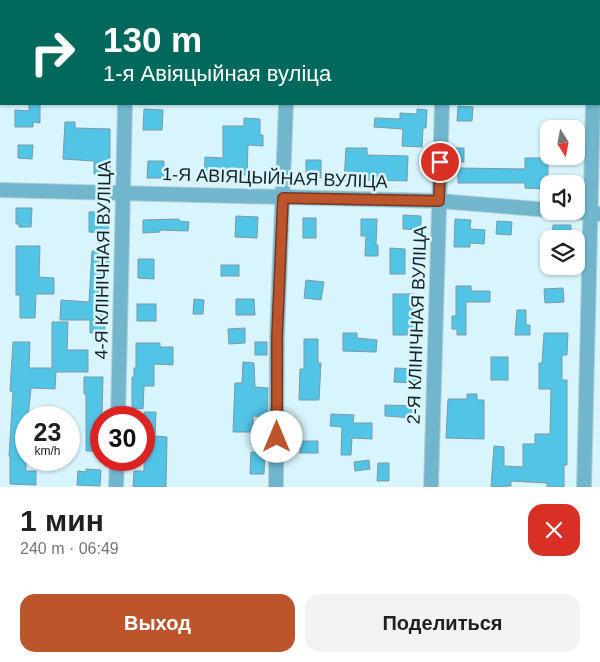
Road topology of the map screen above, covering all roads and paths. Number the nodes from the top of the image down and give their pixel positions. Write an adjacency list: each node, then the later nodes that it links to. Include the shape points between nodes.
1 (125, 105): 6 (street, 4-Я КЛІНІЧНАЯ ВУЛІЦА)
2 (286, 105): 7 (street)
3 (442, 105): 8 (street, 2-Я КЛІНІЧНАЯ ВУЛІЦА)
4 (593, 105): 10 (street)
5 (0, 190): 6 (street, 1-Я АВІЯЦЫЙНАЯ ВУЛІЦА)
6 (123, 193): 7 (street, 1-Я АВІЯЦЫЙНАЯ ВУЛІЦА); 11 (street, 4-Я КЛІНІЧНАЯ ВУЛІЦА)
7 (283, 198): 8 (street, 1-Я АВІЯЦЫЙНАЯ ВУЛІЦА); 14 (street, via 277,337)
8 (439, 201): 9 (street, 1-Я АВІЯЦЫЙНАЯ ВУЛІЦА); 15 (street, 2-Я КЛІНІЧНАЯ ВУЛІЦА)
9 (540, 209)
10 (595, 214): 16 (street)
11 (118, 406)
12 (116, 471): 13 (street)
13 (116, 487)
14 (276, 487)
15 (431, 487)
16 (584, 487)

